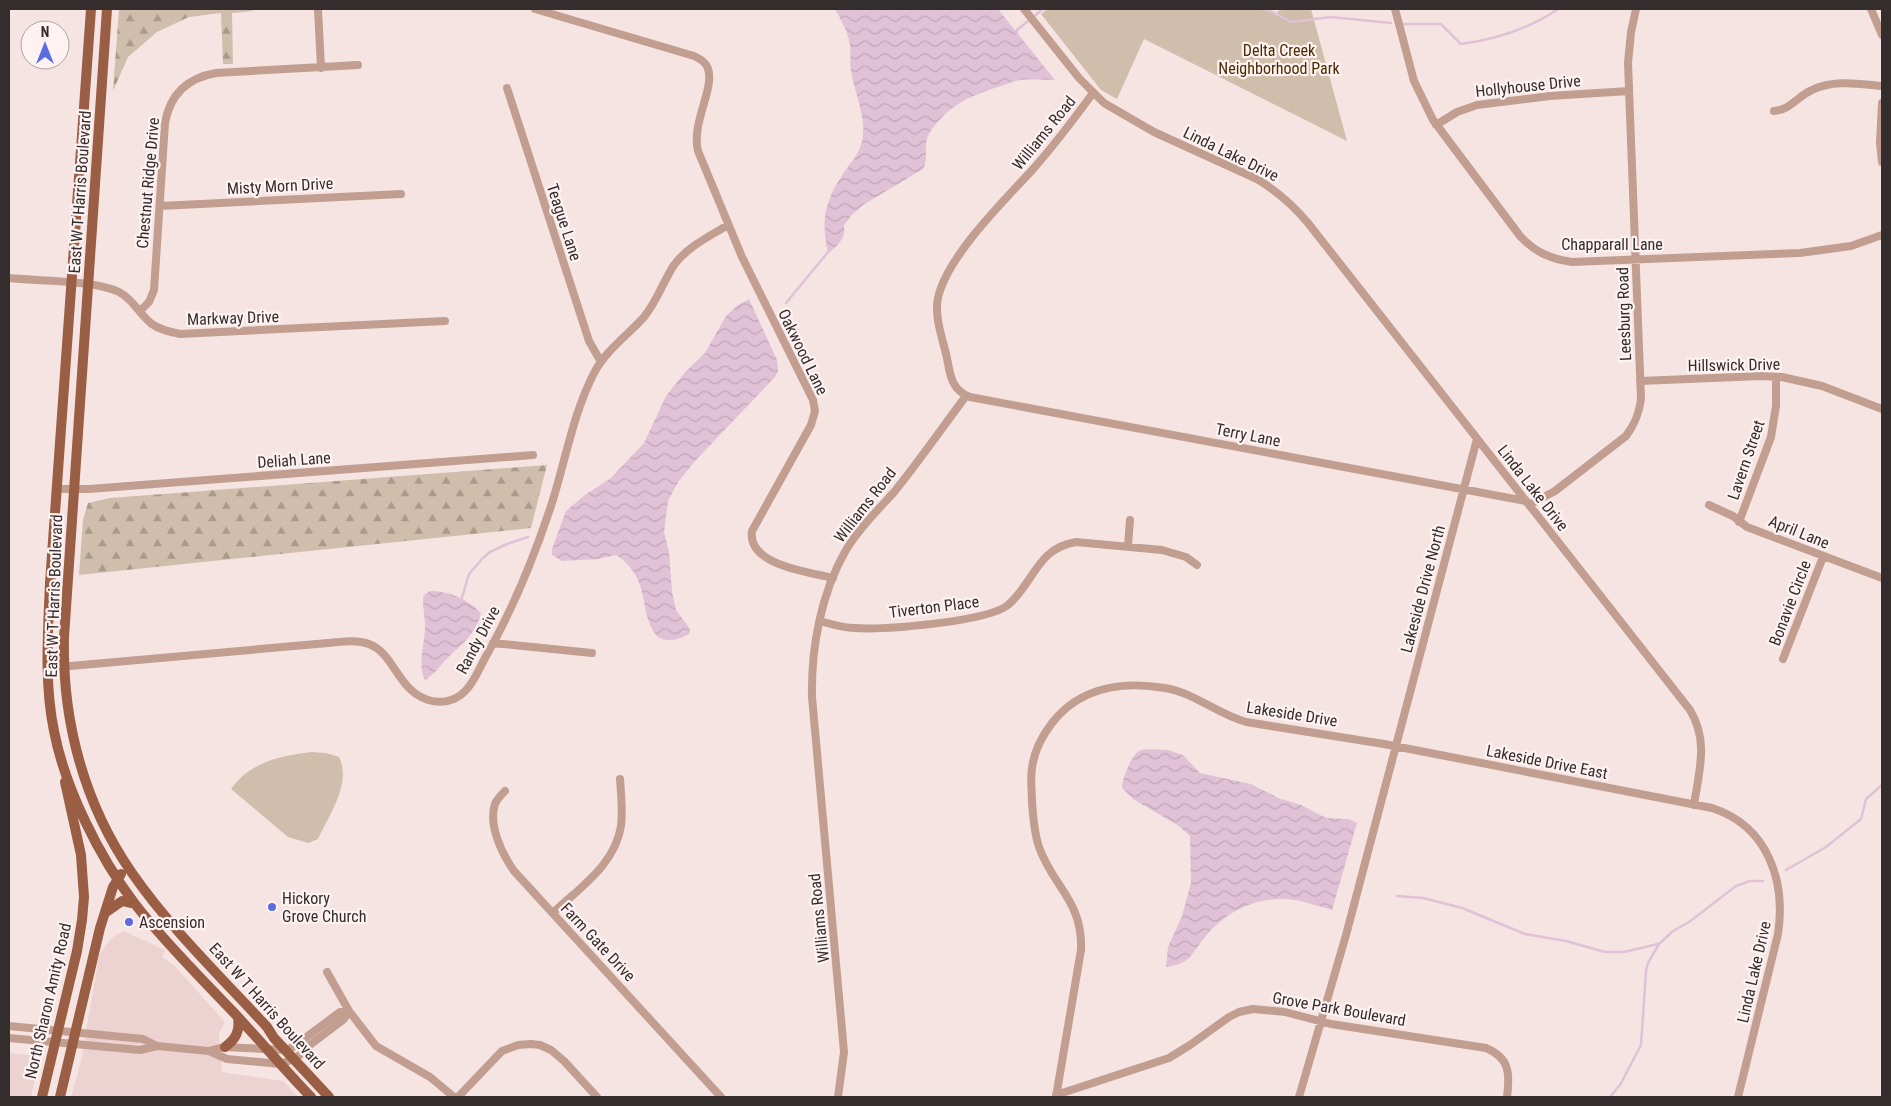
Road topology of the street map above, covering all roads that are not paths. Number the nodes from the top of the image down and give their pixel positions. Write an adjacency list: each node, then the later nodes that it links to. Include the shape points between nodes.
1 (90, 9): 26 (main road, East W T Harris Boulevard)
2 (107, 9): 27 (main road, East W T Harris Boulevard)
3 (318, 9): 11 (street)
4 (535, 9): 22 (street, Oakwood Lane, via 701,59 707,67 709,82 697,126 697,146)
5 (1024, 9): 15 (street, Linda Lake Drive)
6 (1395, 9): 18 (street, Chapparall Lane, via 1414,81)
7 (1636, 9): 14 (street, Leesburg Road, via 1629,43)
8 (1871, 9): 9 (street)
9 (1882, 35)
10 (358, 65): 11 (street, Chestnut Ridge Drive)
11 (321, 68): 21 (street, Chestnut Ridge Drive, via 216,72 200,76 181,88 171,102 166,118)
12 (1882, 86): 17 (street, via 1843,83 1820,87 1785,109)
13 (507, 88): 30 (street, Teague Lane, via 590,341)
14 (1629, 92): 18 (street, Hollyhouse Drive, via 1477,104); 24 (street, Leesburg Road)
15 (1093, 93): 33 (street, Williams Road, via 1053,146 965,247 940,290 937,312 950,376 957,390); 35 (street, Linda Lake Drive, via 1114,110 1154,132 1257,179 1281,194 1308,223)
16 (1882, 103): 19 (street)
17 (1774, 111)
18 (1436, 125): 24 (street, Chapparall Lane, via 1520,236 1538,252 1572,262)
19 (1882, 162)
20 (402, 194): 21 (street, Misty Morn Drive)
21 (160, 206): 28 (street, Chestnut Ridge Drive, via 154,290)
22 (728, 225): 30 (street, Randy Drive, via 683,255 653,305); 47 (street, Oakwood Lane, via 814,407 812,425 752,531 752,543 766,558)
23 (1882, 235): 24 (street, Chapparall Lane, via 1851,246 1826,250)
24 (1635, 259): 32 (street, Leesburg Road)
25 (9, 278): 26 (street, Markway Drive)
26 (72, 283): 27 (street, Markway Drive); 37 (main road, East W T Harris Boulevard)
27 (88, 285): 28 (street, Markway Drive, via 118,292); 38 (main road, East W T Harris Boulevard)
28 (140, 311): 29 (street, Markway Drive, via 159,328 186,334)
29 (445, 321)
30 (600, 362): 50 (street, Randy Drive, via 580,406 536,547)
31 (1776, 377): 32 (street, Hillswick Drive); 34 (street, Hillswick Drive, via 1822,386); 43 (street, Lavern Street, via 1772,437)
32 (1640, 381): 40 (street, Leesburg Road, via 1640,410 1626,436 1555,491)
33 (966, 396): 39 (street, Terry Lane); 47 (street, Williams Road, via 910,471 855,535)
34 (1882, 409)
35 (1477, 439): 39 (street, Lakeside Drive North); 40 (street, Linda Lake Drive)
36 (533, 455): 38 (street, Deliah Lane)
37 (57, 489): 38 (street, Deliah Lane); 54 (main road, East W T Harris Boulevard)
38 (74, 489): 53 (main road, East W T Harris Boulevard)
39 (1464, 490): 40 (street, Terry Lane); 55 (street, Lakeside Drive North)
40 (1527, 503): 59 (street, Linda Lake Drive, via 1696,719 1701,755)
41 (1709, 504): 43 (street, April Lane)
42 (1130, 520): 44 (street)
43 (1739, 522): 45 (street, April Lane)
44 (1128, 546): 46 (street, Tiverton Place, via 1176,553); 49 (street, Tiverton Place, via 1083,542 1062,545 1047,555 1009,604 988,615 933,624 871,628 847,628)
45 (1823, 557): 48 (street, April Lane); 52 (street, Bonavie Circle)
46 (1197, 565)
47 (833, 578): 49 (street, Williams Road)
48 (1882, 578)
49 (820, 621): 91 (street, Williams Road, via 812,662 812,697 844,1052)
50 (493, 643): 51 (street); 53 (street, Randy Drive, via 466,690 442,702 415,694 380,651 361,642)
51 (592, 653)
52 (1783, 659)
53 (64, 667): 54 (street, Randy Drive); 60 (main road, East W T Harris Boulevard, via 69,718 80,764 95,805)
54 (48, 668): 56 (main road, East W T Harris Boulevard, via 50,713)
55 (1395, 746): 59 (street, Lakeside Drive East); 68 (street); 82 (street, Lakeside Drive, via 1246,722 1186,694 1149,686 1115,686 1095,691 1073,702 1056,717 1035,755 1031,781 1033,820 1042,854 1077,913 1082,939)
56 (62, 764): 61 (main road, East W T Harris Boulevard, via 86,822); 70 (main road, North Sharon Amity Road, via 81,856 84,897 77,950)
57 (620, 779): 64 (street, via 621,826 614,850 603,866)
58 (504, 791): 64 (street, Farm Gate Drive, via 494,808 498,842 514,871)
59 (1694, 805): 94 (street, Linda Lake Drive, via 1731,816 1748,828 1768,856 1780,895 1778,934)
60 (126, 864): 61 (main road, North Sharon Amity Road); 78 (main road, East W T Harris Boulevard, via 155,904)
61 (118, 879): 62 (main road, East W T Harris Boulevard); 63 (main road, North Sharon Amity Road)
62 (135, 904): 63 (main road, via 122,902); 67 (main road, East W T Harris Boulevard)
63 (104, 913): 71 (main road, North Sharon Amity Road)
64 (553, 913): 90 (street, Farm Gate Drive)
65 (327, 972): 66 (street)
66 (349, 1011): 78 (street, via 340,1012); 80 (street, via 344,1019); 87 (street, via 376,1046 430,1077)
67 (238, 1018): 76 (main road, via 237,1034); 77 (main road, East W T Harris Boulevard)
68 (1321, 1021): 82 (street, Grove Park Boulevard, via 1267,1009 1244,1011 1229,1017 1169,1058); 92 (street); 93 (street, Grove Park Boulevard, via 1486,1048 1502,1057 1508,1070)
69 (9, 1026): 70 (street)
70 (58, 1031): 71 (street); 73 (main road, North Sharon Amity Road)
71 (75, 1032): 74 (main road, North Sharon Amity Road); 75 (street, via 143,1039)
72 (9, 1038): 73 (street)
73 (55, 1042): 74 (street); 83 (main road, North Sharon Amity Road)
74 (73, 1044): 75 (street, via 140,1050); 84 (main road, North Sharon Amity Road)
75 (157, 1046): 79 (street)
76 (225, 1047): 77 (street); 79 (street)
77 (267, 1050): 78 (street); 81 (main road, East W T Harris Boulevard)
78 (286, 1050): 80 (main road, East W T Harris Boulevard)
79 (209, 1051): 81 (street, via 227,1059)
80 (294, 1059): 81 (street); 86 (main road, East W T Harris Boulevard)
81 (280, 1064): 85 (main road, East W T Harris Boulevard)
82 (1056, 1096)
83 (42, 1097)
84 (60, 1097)
85 (311, 1097)
86 (329, 1097)
87 (454, 1097)
88 (458, 1097): 89 (street, via 502,1052 531,1044 551,1050)
89 (597, 1097)
90 (721, 1097)
91 (838, 1097)
92 (1300, 1097)
93 (1507, 1097)
94 (1738, 1097)

